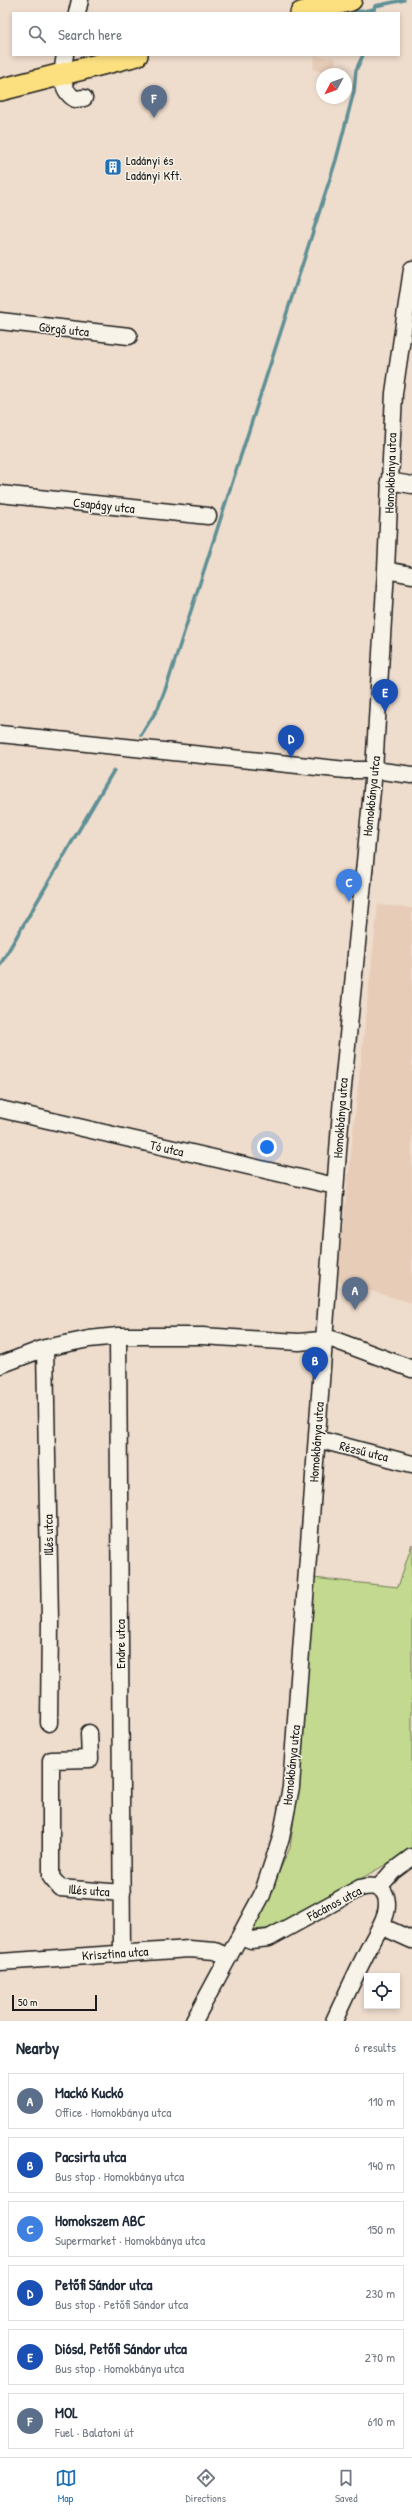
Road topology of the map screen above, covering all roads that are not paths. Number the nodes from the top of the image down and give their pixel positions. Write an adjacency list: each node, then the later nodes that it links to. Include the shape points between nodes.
1 (80, 0): 3 (street)
2 (351, 0): 4 (main road)
3 (77, 12)
4 (305, 12)
5 (129, 56): 6 (main road)
6 (64, 64): 7 (main road); 8 (street, via 65,89 75,99)
7 (0, 90)
8 (84, 98)
9 (412, 269): 12 (street, Homokbánya utca, via 394,393)
10 (0, 322): 11 (street, Görgő utca)
11 (129, 336)
12 (389, 481): 13 (street); 16 (street, Homokbánya utca)
13 (412, 485)
14 (0, 494): 15 (street, Csapágy utca)
15 (208, 516)
16 (386, 570): 17 (street); 19 (street, Homokbánya utca)
17 (412, 575)
18 (0, 734): 19 (street, via 349,770)
19 (374, 770): 20 (street); 22 (street, Homokbánya utca, via 353,966)
20 (412, 775)
21 (0, 1109): 22 (street, Tó utca)
22 (335, 1186): 24 (street, Homokbánya utca)
23 (118, 1336): 24 (street, via 202,1336 299,1342); 25 (street); 34 (street, Endre utca)
24 (324, 1340): 27 (street, via 332,1339); 28 (street, Homokbánya utca)
25 (45, 1348): 26 (street); 30 (street, Illés utca, via 50,1621)
26 (0, 1365)
27 (412, 1369)
28 (317, 1440): 29 (street, Rézsű utca); 36 (street, Homokbánya utca, via 291,1787 281,1838 272,1867 262,1895)
29 (412, 1464)
30 (49, 1723)
31 (89, 1733): 34 (street, Illés utca, via 90,1759 51,1760 51,1877 60,1888)
32 (412, 1857): 33 (street, via 393,1871)
33 (379, 1887): 35 (street, Fácános utca, via 385,1894 387,1906); 36 (street, Fácános utca, via 370,1885 360,1888 269,1938 251,1940)
34 (122, 1893): 38 (street, Endre utca)
35 (381, 1926): 37 (street); 42 (street, Fácános utca)
36 (241, 1936): 39 (street, Homokbánya utca)
37 (412, 1940)
38 (122, 1952): 39 (street, Krisztina utca, via 189,1949 215,1951); 40 (street, Krisztina utca)
39 (229, 1958): 41 (street, Homokbánya utca)
40 (0, 1962)
41 (194, 2021)
42 (334, 2021)

